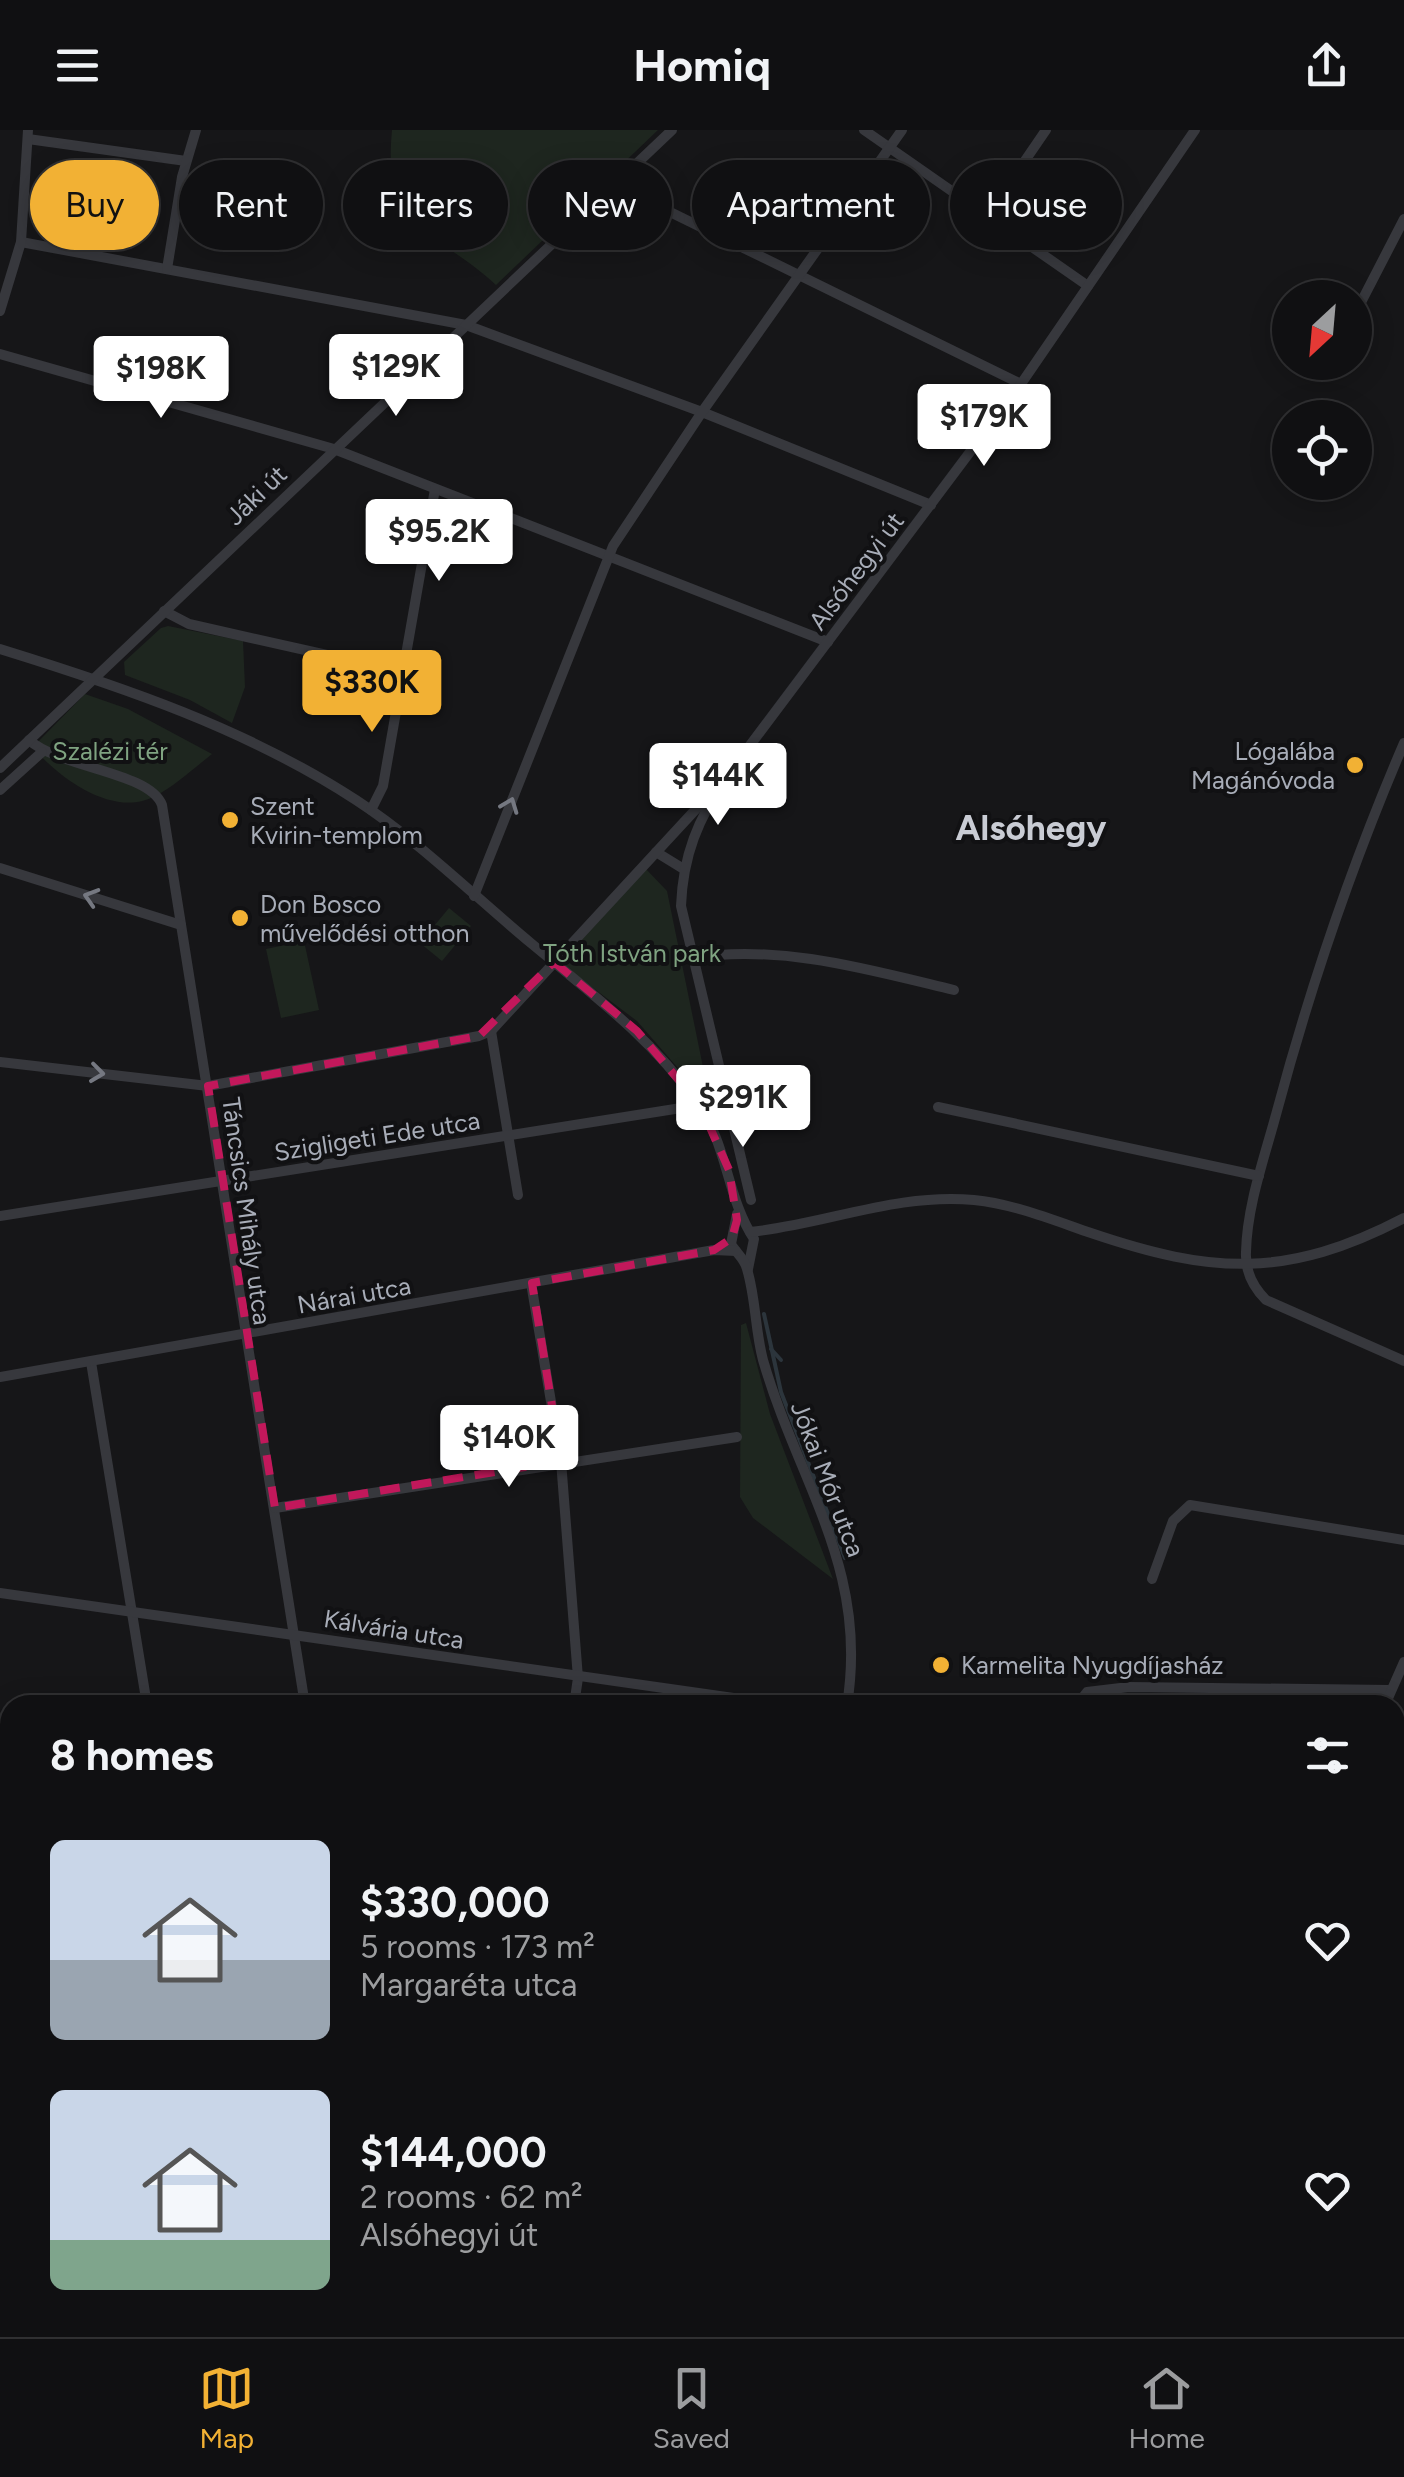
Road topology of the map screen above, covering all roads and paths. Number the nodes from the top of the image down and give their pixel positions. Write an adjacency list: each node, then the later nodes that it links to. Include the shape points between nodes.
1 (196, 130): 10 (street)
2 (672, 130): 11 (street, Jáki út)
3 (864, 130): 8 (street)
4 (902, 130): 8 (street)
5 (1046, 130): 12 (street)
6 (1195, 130): 23 (street, Alsóhegyi út)
7 (28, 135): 9 (street); 17 (street)
8 (890, 148): 13 (street); 21 (street)
9 (180, 160)
10 (186, 160)
11 (641, 160)
12 (1025, 160)
13 (950, 190)
14 (179, 201): 20 (street)
15 (672, 212): 21 (street)
16 (1404, 218): 22 (street)
17 (21, 242): 20 (street); 24 (street)
18 (546, 250): 25 (street, Jáki út)
19 (1036, 250): 23 (street)
20 (167, 269): 25 (street)
21 (800, 274): 27 (street); 28 (street)
22 (1372, 281)
23 (1088, 286): 27 (street, Alsóhegyi út)
24 (0, 312)
25 (466, 326): 28 (street); 29 (street, Jáki út)
26 (0, 354): 29 (street)
27 (1021, 384): 31 (street, Alsóhegyi út)
28 (702, 412): 31 (street); 32 (street)
29 (334, 449): 30 (street); 33 (street, Jáki út)
30 (435, 489): 32 (street); 36 (street)
31 (932, 505): 34 (street, Alsóhegyi út)
32 (607, 558): 34 (street); 48 (street, one-way to 32)
33 (164, 611): 36 (street, via 189,624); 37 (street, Jáki út)
34 (828, 642): 42 (street, Alsóhegyi út)
35 (0, 649): 37 (street)
36 (402, 672): 44 (street, via 383,786)
37 (92, 677): 38 (street, Jáki út); 44 (street, via 205,721)
38 (29, 740): 40 (street); 41 (street, Jáki út)
39 (1404, 743): 59 (street, via 1322,950)
40 (42, 752): 43 (street); 49 (street, Táncsics Mihály utca, via 158,795)
41 (0, 768)
42 (726, 776): 45 (street); 47 (street, Alsóhegyi út, via 694,830)
43 (0, 790)
44 (372, 810): 48 (street)
45 (656, 852): 47 (street); 51 (street)
46 (0, 868): 49 (street, one-way to 46)
47 (682, 868): 50 (street, Alsóhegyi út, via 680,906)
48 (474, 896): 51 (street)
49 (182, 926): 55 (street, Táncsics Mihály utca)
50 (691, 958): 52 (street, via 793,956); 62 (street, Alsóhegyi út)
51 (554, 962): 53 (street); 56 (street, via 637,1031)
52 (954, 990)
53 (490, 1031): 55 (street); 58 (street)
54 (0, 1062): 55 (street, one-way to 55)
55 (208, 1086): 60 (street, Táncsics Mihály utca)
56 (700, 1105): 58 (street, Szigligeti Ede utca); 63 (street, via 729,1170)
57 (938, 1107): 59 (street)
58 (508, 1136): 60 (street, Szigligeti Ede utca); 61 (street)
59 (1260, 1176): 70 (street)
60 (223, 1180): 64 (street, Szigligeti Ede utca); 73 (street, Táncsics Mihály utca)
61 (518, 1195)
62 (751, 1200)
63 (737, 1214): 66 (street); 67 (street)
64 (0, 1216)
65 (1404, 1218): 70 (street, via 1332,1250)
66 (732, 1237): 67 (street, via 740,1230); 68 (street, Nárai utca); 69 (street, Jókai Mór utca)
67 (752, 1239): 69 (street, via 746,1253); 70 (street, via 892,1202 986,1201 1175,1260); 71 (street, Jókai Mór utca)
68 (714, 1250): 69 (street, Nárai utca); 72 (street, Nárai utca)
69 (736, 1252): 71 (street, Jókai Mór utca)
70 (1247, 1265): 74 (street, via 1266,1300)
71 (748, 1269): 92 (street, Jókai Mór utca, via 762,1358 840,1563 854,1640)
72 (532, 1283): 73 (street, Nárai utca); 78 (street)
73 (245, 1335): 75 (street, Nárai utca); 79 (street, Táncsics Mihály utca)
74 (1404, 1361)
75 (91, 1362): 76 (street, Nárai utca); 83 (street)
76 (0, 1377)
77 (737, 1437): 78 (street)
78 (561, 1461): 79 (street); 86 (street)
79 (275, 1508): 84 (street, Táncsics Mihály utca)
80 (1404, 1540): 81 (street, via 1190,1505 1174,1521)
81 (1152, 1580)
82 (0, 1593): 83 (street, Kálvária utca)
83 (132, 1612): 84 (street, Kálvária utca); 88 (street)
84 (293, 1634): 86 (street, Kálvária utca); 89 (street, Táncsics Mihály utca)
85 (1404, 1662): 87 (street)
86 (578, 1678): 90 (street); 91 (street, Kálvária utca)
87 (1390, 1690): 93 (street, via 1130,1687); 94 (street)
88 (146, 1695)
89 (302, 1695)
90 (575, 1695)
91 (706, 1695)
92 (848, 1695)
93 (1085, 1695)
94 (1388, 1695)

